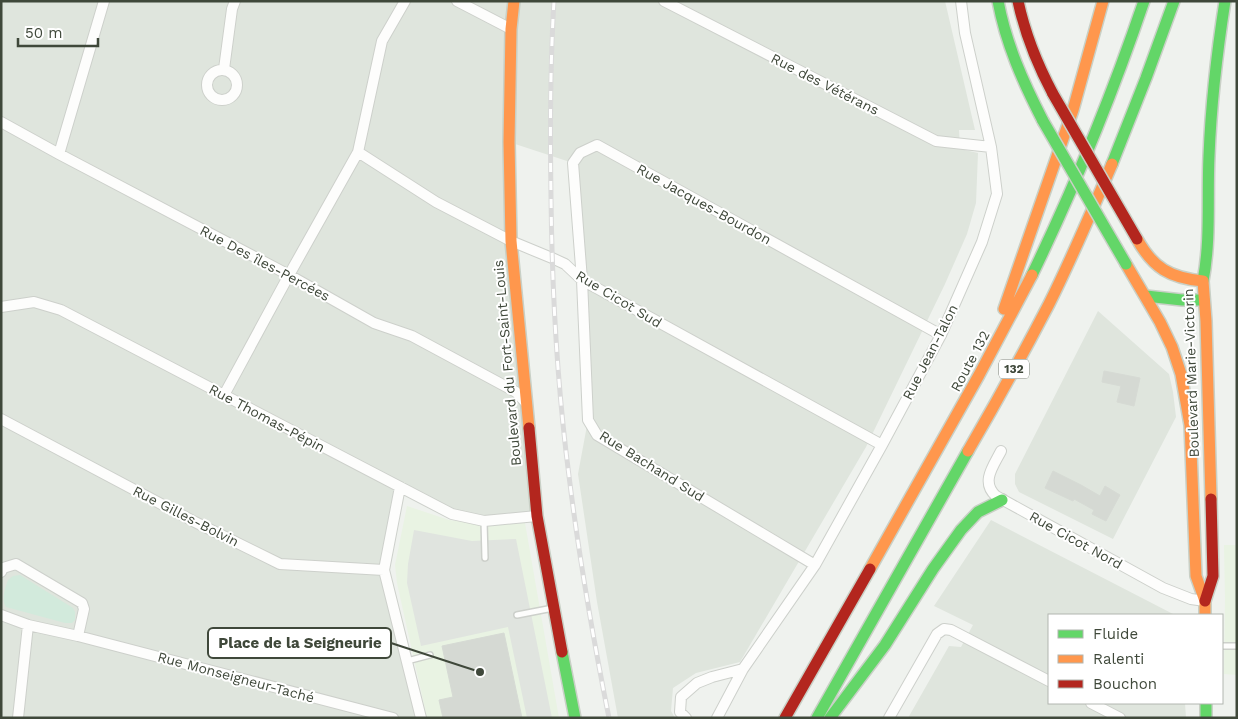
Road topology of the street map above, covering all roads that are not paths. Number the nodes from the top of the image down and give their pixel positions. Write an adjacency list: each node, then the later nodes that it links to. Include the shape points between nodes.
1 (104, 1): 19 (street)
2 (235, 1): 15 (street)
3 (404, 1): 18 (street, via 382,41)
4 (456, 1): 14 (street)
5 (514, 1): 14 (main road, Boulevard du Fort-Saint-Louis)
6 (664, 1): 17 (street, Rue des Vétérans, via 936,141)
7 (961, 1): 17 (street, Rue Jean-Talon, via 965,33)
8 (998, 1): 24 (main road, Boulevard Marie-Victorin, bridge, via 1004,32 1023,83)
9 (1018, 1): 23 (main road, Boulevard Marie-Victorin, bridge, via 1033,54 1053,94 1144,252 1163,269)
10 (1103, 1): 28 (main road, via 1080,88)
11 (1144, 1): 28 (main road, Route 132 / 132, via 1061,215)
12 (1174, 1): 64 (main road, 132, via 1118,150 1053,293 1007,382)
13 (1225, 1): 23 (main road, via 1211,128 1208,254)
14 (511, 30): 20 (main road, Boulevard du Fort-Saint-Louis)
15 (224, 69)
16 (1, 122): 19 (street, Rue Des îles-Percées)
17 (991, 146): 27 (street, Rue Jean-Talon, via 997,194 982,242)
18 (358, 152): 20 (street, Rue Cicot Sud, via 436,202); 21 (street)
19 (59, 154): 21 (street, Rue Des îles-Percées)
20 (511, 241): 22 (street, Rue Cicot Sud, via 565,264); 30 (main road, Boulevard du Fort-Saint-Louis)
21 (289, 275): 29 (street); 30 (street, Rue Des îles-Percées, via 374,323 412,336 516,392)
22 (582, 280): 27 (street, Rue Jacques-Bourdon, via 572,163 580,153 597,145); 32 (street, Rue Cicot Sud); 39 (street, Rue Bachand Sud, via 588,420 597,435)
23 (1203, 281): 25 (main road, Boulevard Marie-Victorin)
24 (1146, 296): 25 (main road); 42 (main road, Boulevard Marie-Victorin, via 1172,347 1185,390 1190,424 1196,576)
25 (1204, 300): 42 (main road, Boulevard Marie-Victorin, via 1213,576)
26 (1, 307): 29 (street, Rue Thomas-Pépin, via 34,302 61,310)
27 (941, 334): 32 (street, Rue Jean-Talon)
28 (987, 362): 63 (main road, Route 132 / 132)
29 (224, 396): 34 (street, Rue Thomas-Pépin)
30 (527, 404): 36 (main road, Boulevard du Fort-Saint-Louis)
31 (1, 419): 40 (street, Rue Gilles-Bolvin, via 280,564)
32 (882, 445): 39 (street, Rue Jean-Talon)
33 (1001, 451): 35 (street, Rue Cicot Nord, via 988,483 992,493)
34 (400, 487): 37 (street, Rue Thomas-Pépin, via 452,514); 40 (street)
35 (1002, 500): 42 (street, Rue Cicot Nord, via 1163,588); 65 (main road, via 978,512 960,530 886,645)
36 (537, 516): 37 (street, Rue Thomas-Pépin); 43 (main road, Boulevard du Fort-Saint-Louis)
37 (484, 520): 38 (lane)
38 (485, 558)
39 (815, 565): 53 (street, Rue Jean-Talon)
40 (384, 570): 52 (street)
41 (1, 572): 48 (street, via 3,568 16,564 82,603 84,609)
42 (1205, 601): 44 (main road, Boulevard Marie-Victorin)
43 (553, 608): 46 (lane); 60 (main road, Boulevard du Fort-Saint-Louis)
44 (1205, 614)
45 (1, 615): 47 (street, Rue Monseigneur-Taché)
46 (517, 616)
47 (28, 625): 48 (street, Rue Monseigneur-Taché); 57 (street)
48 (78, 636): 58 (street, Rue Monseigneur-Taché)
49 (1223, 646): 50 (lane)
50 (1237, 646)
51 (430, 655): 52 (lane)
52 (407, 661): 59 (street)
53 (743, 669): 61 (street, via 697,683 680,697 680,712); 62 (street, Rue Jean-Talon)
54 (1048, 680): 66 (street, via 944,629 937,634)
55 (1093, 704): 67 (street)
56 (1206, 704): 68 (main road)
57 (18, 718)
58 (393, 718)
59 (421, 718)
60 (574, 718)
61 (686, 718)
62 (717, 718)
63 (785, 718)
64 (817, 718)
65 (830, 718)
66 (889, 718)
67 (1120, 718)
68 (1206, 718)

